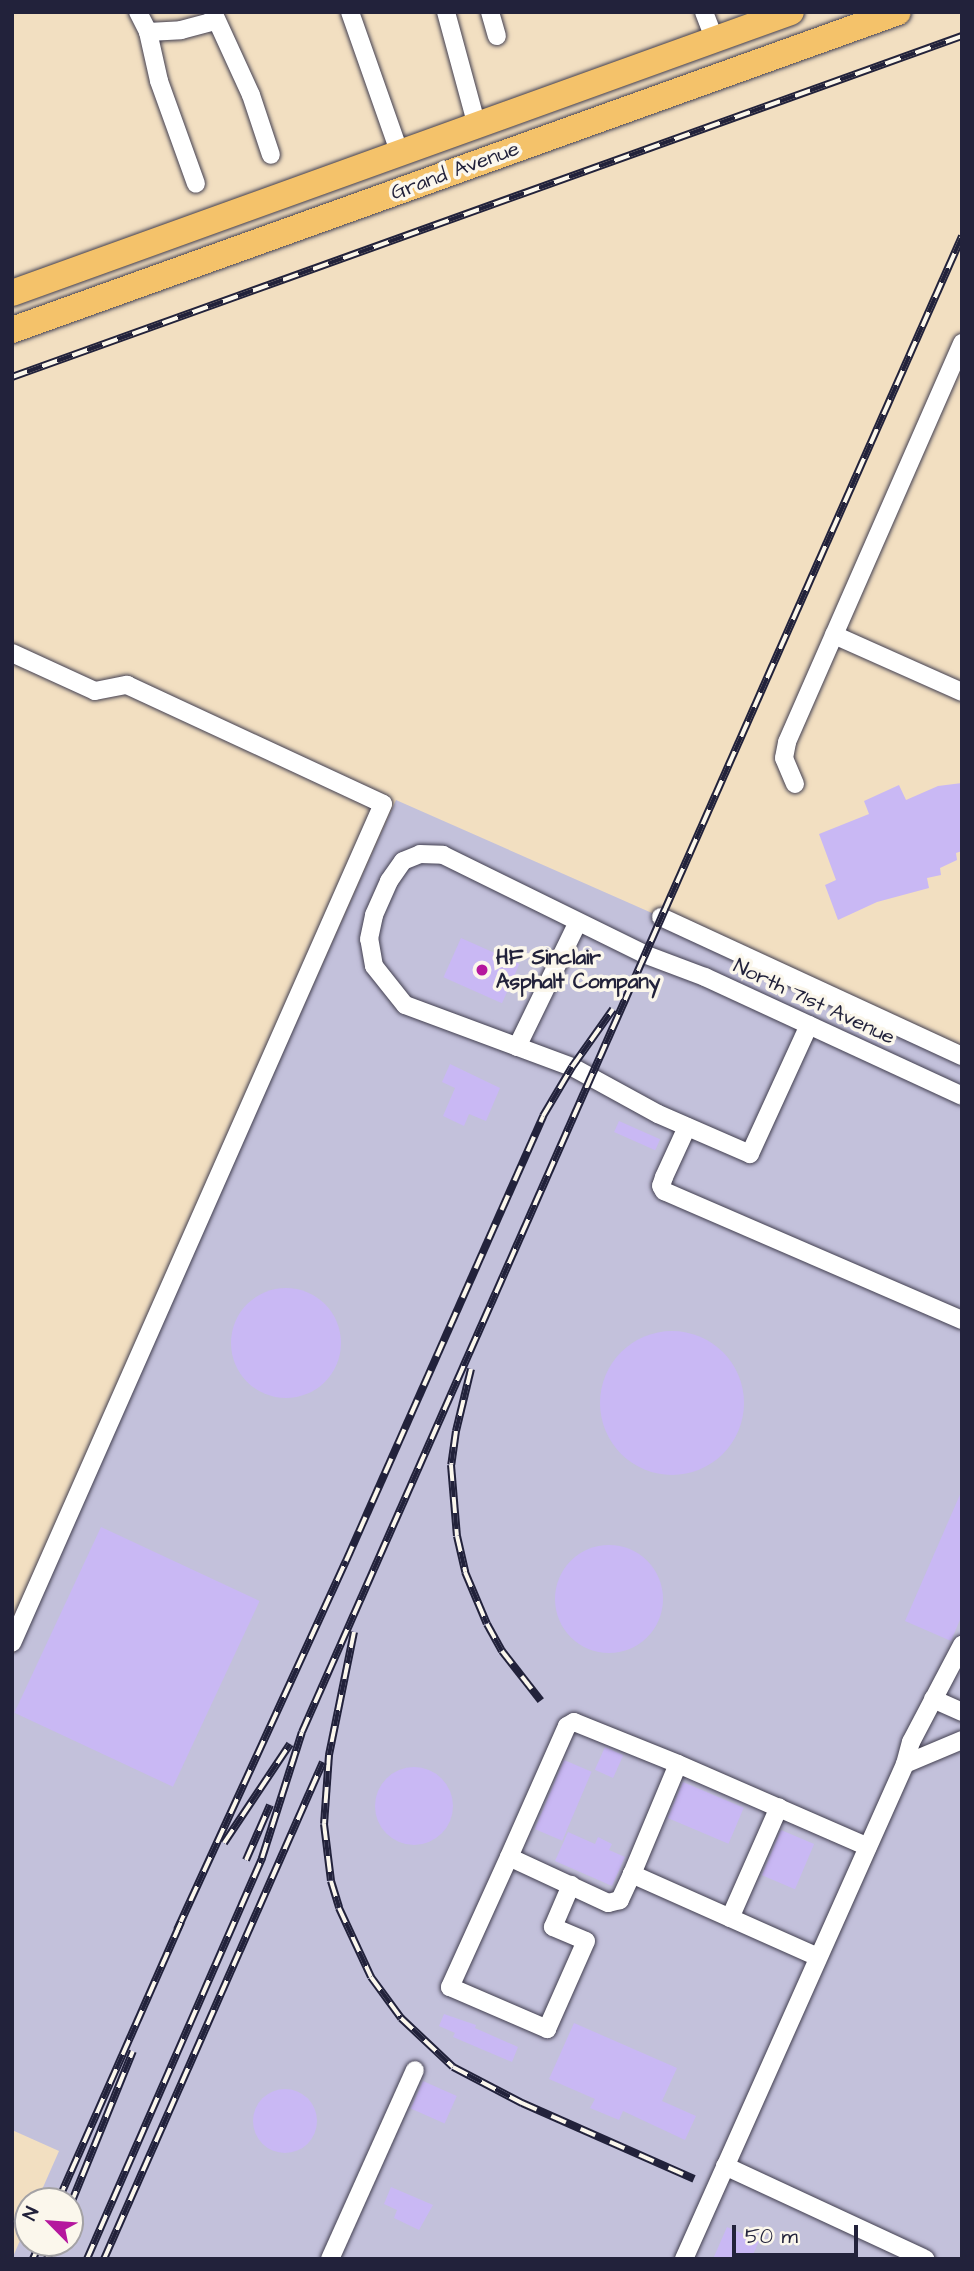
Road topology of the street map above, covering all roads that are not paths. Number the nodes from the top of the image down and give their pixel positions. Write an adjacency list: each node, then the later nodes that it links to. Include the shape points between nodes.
1 (138, 12): 10 (lane)
2 (349, 12): 14 (lane)
3 (446, 12): 13 (lane)
4 (490, 12): 11 (lane)
5 (704, 12): 12 (lane)
6 (792, 12): 9 (highway, Grand Avenue)
7 (898, 12): 18 (highway, Grand Avenue)
8 (214, 17): 10 (lane, via 181,30); 15 (lane, via 251,95)
9 (752, 19): 12 (highway, Grand Avenue)
10 (148, 32): 16 (lane, via 159,81)
11 (497, 36)
12 (715, 40): 13 (highway, Grand Avenue)
13 (477, 125): 14 (highway, Grand Avenue)
14 (400, 154): 17 (highway, Grand Avenue)
15 (271, 155)
16 (196, 184)
17 (296, 190): 18 (highway); 19 (highway, Grand Avenue)
18 (307, 225): 20 (highway, Grand Avenue)
19 (12, 293)
20 (12, 330)
21 (962, 342): 22 (lane)
22 (955, 375): 23 (lane)
23 (834, 635): 25 (lane); 26 (lane, via 787,742 783,758)
24 (12, 653): 35 (lane, via 95,691 127,685 383,804)
25 (962, 692)
26 (795, 784)
27 (661, 917): 31 (lane, North 71st Avenue)
28 (578, 922): 29 (lane, North 71st Avenue); 30 (lane); 30 (lane, via 443,855 420,854 403,861 389,881 369,939 374,966 395,995 405,1005)
29 (809, 1025): 32 (lane, North 71st Avenue); 33 (lane, via 750,1154)
30 (517, 1047): 33 (lane, via 572,1067)
31 (962, 1056)
32 (962, 1097)
33 (687, 1127): 34 (lane, via 664,1177 664,1191)
34 (962, 1320)
35 (12, 1643)
36 (962, 1645): 37 (lane)
37 (933, 1699): 38 (lane); 41 (lane)
38 (962, 1712)
39 (962, 1740): 41 (lane)
40 (678, 1764): 42 (lane); 44 (lane, via 574,1722 568,1726); 45 (lane)
41 (905, 1764): 43 (lane)
42 (779, 1807): 43 (lane); 47 (lane)
43 (867, 1847): 48 (lane)
44 (509, 1857): 46 (lane); 46 (lane, via 450,1987 548,2029 586,1941 553,1927)
45 (632, 1874): 46 (lane, via 617,1902 608,1903); 47 (lane)
46 (570, 1885)
47 (730, 1918): 48 (lane)
48 (818, 1957): 50 (lane)
49 (415, 2070): 51 (lane)
50 (725, 2166): 52 (lane); 53 (lane)
51 (330, 2259)
52 (684, 2259)
53 (925, 2259)

